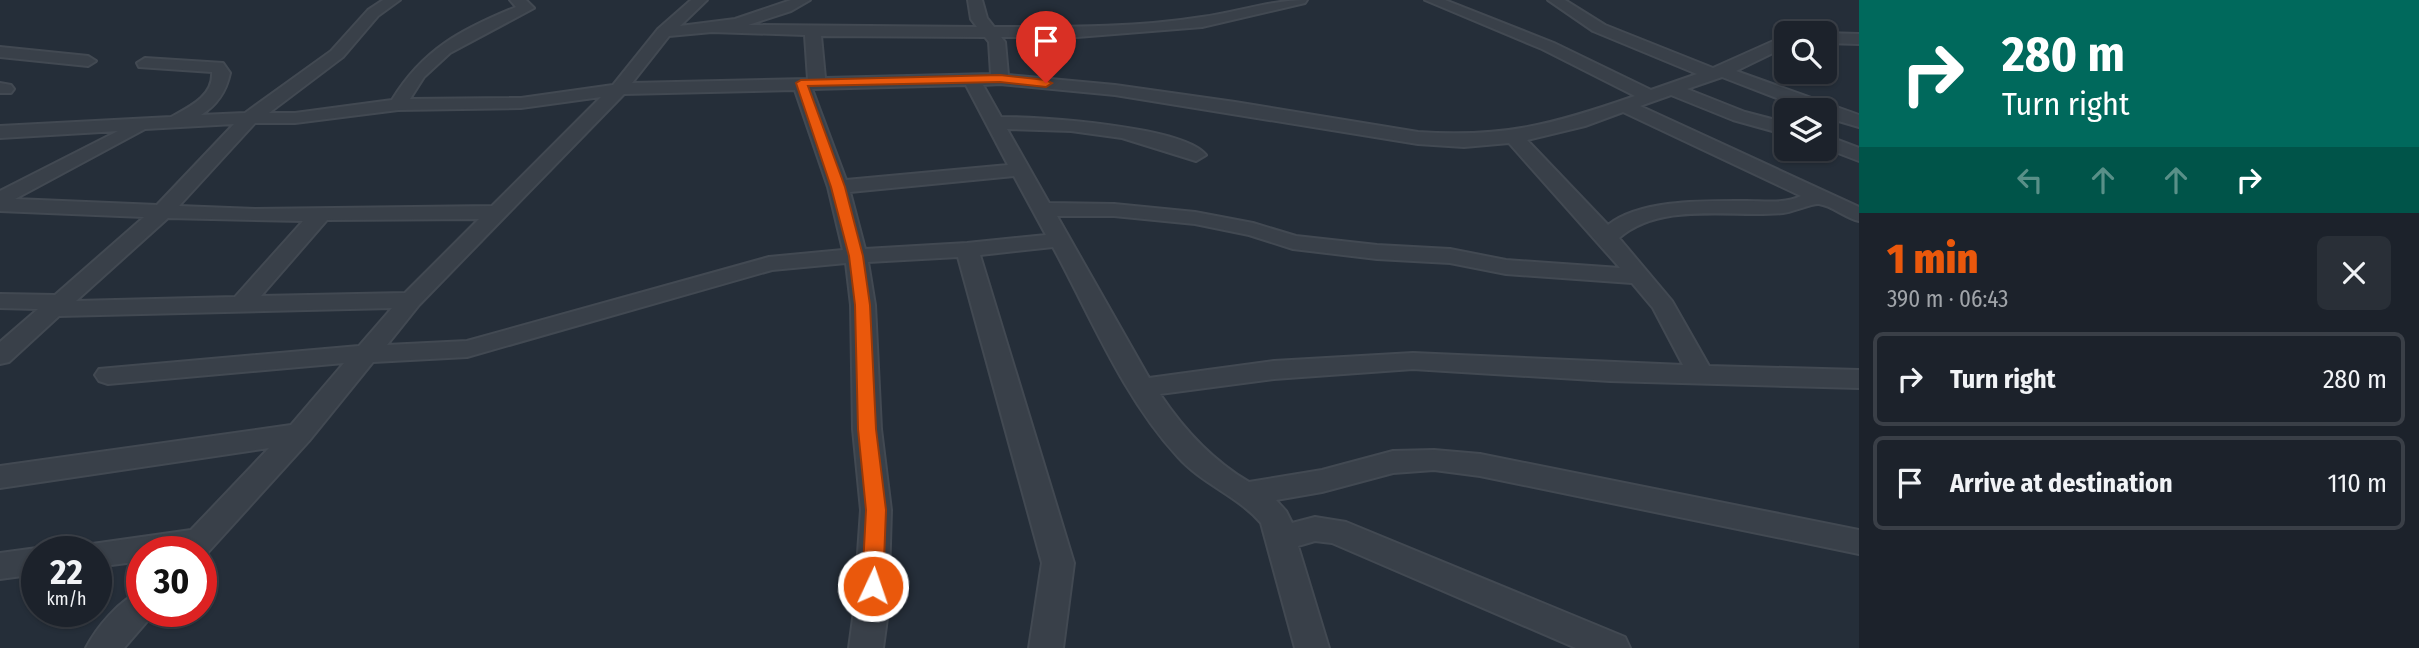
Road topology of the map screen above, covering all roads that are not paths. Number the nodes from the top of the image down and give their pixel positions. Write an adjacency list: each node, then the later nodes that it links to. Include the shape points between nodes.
1 (393, 0): 31 (street, via 373,13 337,54)
2 (517, 0): 28 (street, via 527,6 432,59)
3 (700, 0): 13 (street)
4 (803, 0): 10 (street)
5 (975, 0): 12 (street, via 979,19)
6 (1300, 0): 9 (street)
7 (1432, 0): 26 (street, via 1548,46)
8 (1555, 0): 20 (street, via 1599,28)
9 (1274, 3): 12 (street, via 1243,15 1189,23 1077,32)
10 (718, 29): 11 (street); 13 (street)
11 (813, 31): 12 (street); 23 (street)
12 (990, 31): 22 (street, via 997,42)
13 (663, 32): 25 (street)
14 (1837, 38): 15 (street)
15 (1859, 39)
16 (1774, 46): 20 (street)
17 (0, 52): 18 (street)
18 (88, 61)
19 (145, 63): 33 (street, via 217,67 222,73 214,98)
20 (1717, 72): 24 (street); 27 (street)
21 (972, 79): 22 (street); 23 (street); 34 (street)
22 (1000, 79): 38 (street, via 1115,90 1419,138)
23 (809, 83): 25 (street); 43 (street)
24 (1668, 88): 26 (street); 36 (street)
25 (619, 89): 28 (street, via 522,103); 48 (street)
26 (1649, 96): 29 (street)
27 (1789, 98)
28 (398, 106): 31 (street, via 295,118)
29 (1625, 106): 38 (street); 44 (street)
30 (1837, 115): 32 (street)
31 (250, 118): 33 (street); 50 (street)
32 (1859, 121)
33 (173, 123): 35 (street)
34 (993, 123): 40 (street, via 1095,127 1175,145); 42 (street)
35 (143, 125): 37 (street); 45 (street)
36 (1774, 125)
37 (0, 132)
38 (1514, 137): 49 (street)
39 (1837, 146): 41 (street)
40 (1196, 155)
41 (1859, 155)
42 (1018, 170): 43 (street); 47 (street)
43 (838, 187): 54 (street)
44 (1818, 195): 52 (street); 53 (street, via 1783,207 1668,212)
45 (0, 199)
46 (0, 205): 50 (street)
47 (1042, 209): 56 (street); 60 (street, via 1195,218 1293,242 1450,256 1506,267)
48 (500, 212): 51 (street); 61 (street)
49 (1584, 212): 53 (street); 55 (street)
50 (161, 213): 51 (street); 64 (street)
51 (320, 215): 63 (street)
52 (1859, 215)
53 (1626, 222): 55 (street)
54 (848, 228): 58 (street); 59 (street)
55 (1607, 237): 60 (street)
56 (1060, 240): 57 (street); 70 (street)
57 (967, 250): 58 (street); 82 (street, via 1058,563)
58 (856, 256): 59 (street); 81 (street, via 876,510)
59 (805, 259): 65 (street, via 758,267 467,349)
60 (1638, 276): 68 (street, via 1664,306)
61 (411, 300): 63 (street); 65 (street)
62 (0, 301): 64 (street)
63 (242, 304): 64 (street)
64 (54, 306): 66 (street)
65 (366, 353): 67 (street); 71 (street)
66 (0, 356)
67 (108, 374)
68 (1700, 374): 69 (street); 70 (street, via 1413,361 1274,370)
69 (1859, 379)
70 (1140, 388): 73 (street, via 1200,463)
71 (299, 434): 72 (street); 74 (street)
72 (0, 477)
73 (1249, 493): 75 (street, via 1275,519); 76 (street, via 1322,481 1393,462 1434,460 1480,465)
74 (204, 536)
75 (1280, 539): 83 (street); 84 (street, via 1315,529 1335,531)
76 (1859, 542)
77 (21, 563): 78 (street)
78 (0, 566)
79 (126, 623): 80 (street)
80 (103, 648)
81 (866, 648)
82 (1046, 648)
83 (1312, 648)
84 (1613, 648)

